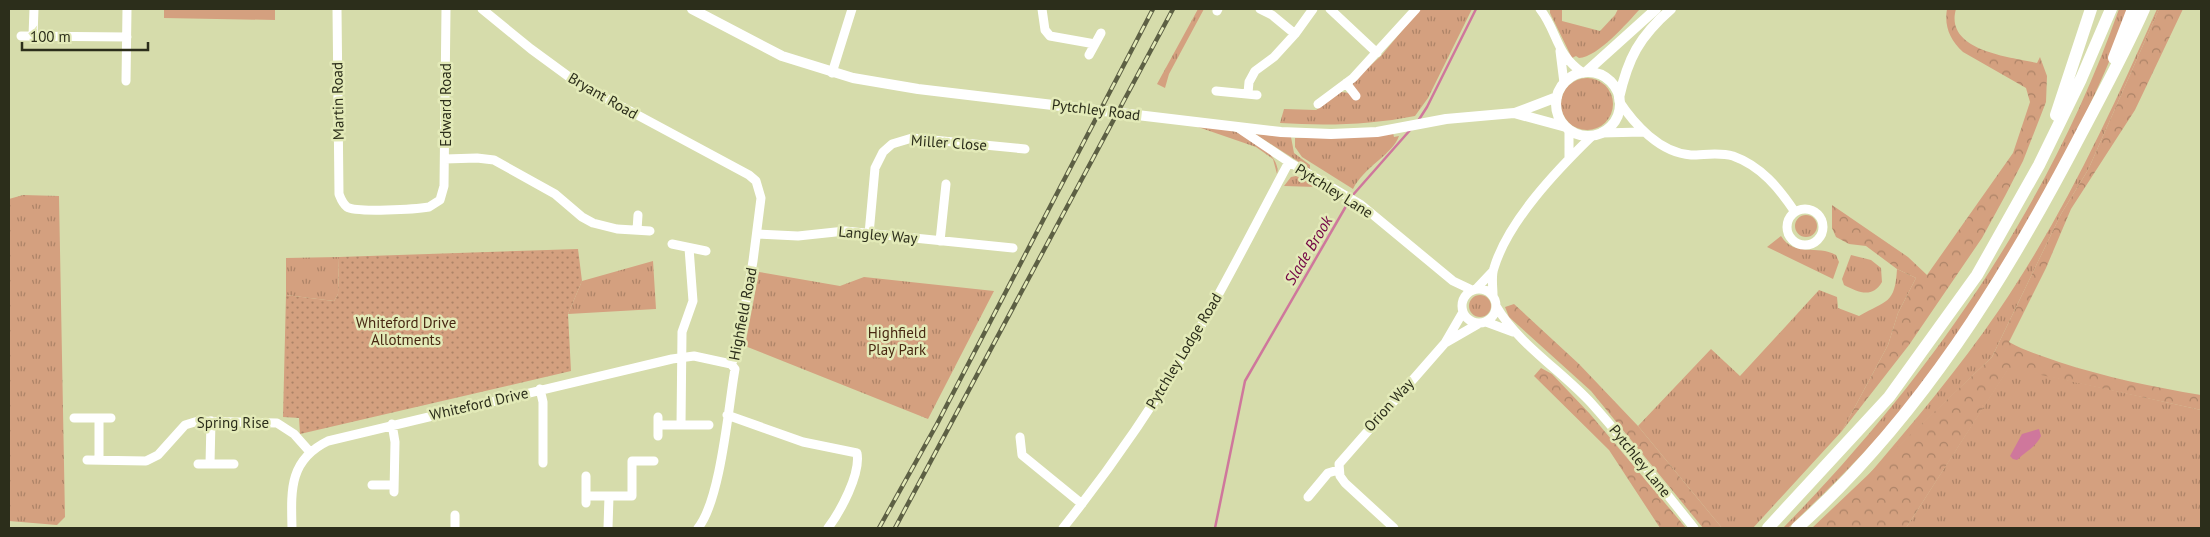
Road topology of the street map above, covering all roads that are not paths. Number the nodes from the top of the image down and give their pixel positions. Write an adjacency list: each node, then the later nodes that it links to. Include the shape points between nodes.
1 (34, 9): 23 (street)
2 (127, 9): 24 (street)
3 (337, 9): 58 (street, Martin Road, via 341,201 352,209 425,208)
4 (446, 9): 50 (street, Edward Road)
5 (482, 9): 54 (street, Bryant Road, via 576,82)
6 (692, 9): 30 (main road, Pytchley Road, via 782,56)
7 (852, 9): 30 (street)
8 (1042, 9): 25 (street, via 1045,30 1050,36)
9 (1260, 9): 21 (street)
10 (1313, 9): 21 (street)
11 (1330, 9): 27 (street)
12 (1416, 9): 27 (street)
13 (1540, 9): 26 (street)
14 (1656, 9): 29 (main road)
15 (1671, 9): 39 (main road, via 1645,34 1629,59)
16 (2091, 9): 53 (highway)
17 (2111, 9): 53 (highway, via 2082,79)
18 (2133, 9): 44 (highway)
19 (2144, 9): 44 (highway, via 2123,58)
20 (1101, 33): 25 (street)
21 (1295, 34): 35 (street, via 1274,57 1255,71)
22 (21, 36): 23 (street)
23 (33, 36): 24 (street)
24 (127, 37): 31 (street)
25 (1095, 44): 28 (street)
26 (1560, 50): 29 (street, via 1573,66); 32 (street)
27 (1377, 54): 33 (street)
28 (1089, 55)
29 (1585, 72): 32 (main road); 39 (main road, via 1607,79)
30 (832, 73): 42 (main road, Pytchley Road, via 918,89)
31 (126, 81)
32 (1564, 83): 38 (main road)
33 (1346, 84): 37 (street); 40 (street)
34 (1216, 92): 35 (street)
35 (1248, 93): 36 (street)
36 (1258, 95)
37 (1356, 96)
38 (1557, 97): 41 (main road, Pytchley Road); 43 (main road, via 1557,113)
39 (1619, 100): 45 (street); 46 (main road, via 1613,123)
40 (1318, 104)
41 (1514, 113): 42 (main road, Pytchley Road, via 1331,134 1281,132); 43 (main road, Pytchley Road)
42 (1234, 125): 52 (street, Pytchley Lane)
43 (1567, 128): 46 (main road, via 1576,134); 49 (street)
44 (2083, 130): 118 (highway, via 1996,287 1913,404 1858,468)
45 (1643, 132): 46 (street); 59 (street, via 1676,152 1723,154 1760,170)
46 (1597, 134): 49 (street)
47 (1014, 148): 48 (street, Miller Close); 51 (street); 64 (street, Miller Close, via 912,138 892,144 883,152 875,168)
48 (1025, 149)
49 (1569, 158): 72 (street, via 1502,246)
50 (445, 159): 58 (street, Edward Road); 61 (street, via 494,160 555,194 582,218 606,227)
51 (1012, 159)
52 (1289, 162): 73 (street, Pytchley Lane, via 1360,204); 107 (street, Pytchley Lodge Road, via 1191,343 1134,434)
53 (2039, 165): 117 (highway, via 1977,276 1889,397)
54 (735, 168): 63 (street, Highfield Road, via 749,175 760,188)
55 (946, 184): 56 (street)
56 (945, 195): 57 (street); 66 (street)
57 (956, 196)
58 (440, 200)
59 (1795, 212): 59 (street, via 1811,210 1820,217 1822,232 1815,242 1802,245 1791,238 1787,225)
60 (638, 215): 61 (street)
61 (637, 230): 62 (street)
62 (650, 231)
63 (757, 234): 64 (street, Langley Way, via 798,236 834,231); 82 (street, Highfield Road, via 738,346)
64 (868, 234): 66 (street, Langley Way)
65 (1001, 236): 68 (street)
66 (940, 241): 68 (street, Langley Way)
67 (672, 244): 69 (street)
68 (1000, 247): 70 (street, Langley Way)
69 (689, 248): 71 (street); 81 (street, via 693,301 682,332)
70 (1013, 248)
71 (706, 251)
72 (1493, 271): 74 (street); 75 (street)
73 (1453, 281): 74 (street, Pytchley Lane); 77 (street, Pytchley Lane)
74 (1474, 290): 75 (street, via 1482,289); 77 (street, via 1466,294)
75 (1493, 295): 76 (street)
76 (1496, 306): 78 (street, via 1492,317); 79 (street, Pytchley Lane)
77 (1462, 308): 78 (street, via 1472,322); 80 (street, Orion Way)
78 (1482, 323): 79 (street, Pytchley Lane); 80 (street, Orion Way)
79 (1518, 334): 116 (street, Pytchley Lane, via 1592,404)
80 (1445, 343): 102 (street, Orion Way, via 1341,460)
81 (683, 357): 82 (street, Whiteford Drive); 83 (street, Whiteford Drive); 90 (street)
82 (731, 364): 84 (street, Highfield Road, via 734,375)
83 (540, 389): 89 (street, Whiteford Drive); 98 (street)
84 (727, 415): 112 (street, Highfield Road, via 712,502); 113 (street, via 803,442 856,453 856,464 844,503)
85 (74, 418): 86 (street)
86 (100, 418): 87 (street); 96 (street)
87 (111, 418)
88 (211, 421): 94 (street, Spring Rise, via 277,423 294,434); 96 (street, Spring Rise, via 185,425 158,455 146,461); 100 (street)
89 (392, 424): 94 (street, Whiteford Drive, via 328,441); 104 (street, via 394,489)
90 (681, 425): 91 (street); 92 (street, via 658,421)
91 (709, 425)
92 (658, 436)
93 (1020, 437): 107 (street, via 1022,455)
94 (310, 452): 109 (street, Whiteford Drive, via 297,468 292,482)
95 (87, 460): 96 (street, Spring Rise)
96 (99, 460)
97 (654, 461): 105 (street, via 632,461 632,496)
98 (543, 463)
99 (198, 464): 100 (street)
100 (210, 464): 101 (street)
101 (234, 464)
102 (1338, 470): 106 (street, Orion Way, via 1328,473); 115 (street, via 1344,483)
103 (586, 476): 105 (street, via 586,499)
104 (372, 486)
105 (609, 496): 111 (street)
106 (1308, 497)
107 (1082, 504): 114 (street, Pytchley Lodge Road)
108 (455, 515): 110 (street)
109 (292, 528)
110 (455, 528)
111 (608, 528)
112 (698, 528)
113 (828, 528)
114 (1063, 528)
115 (1394, 528)
116 (1694, 528)
117 (1768, 528)
118 (1797, 528)

